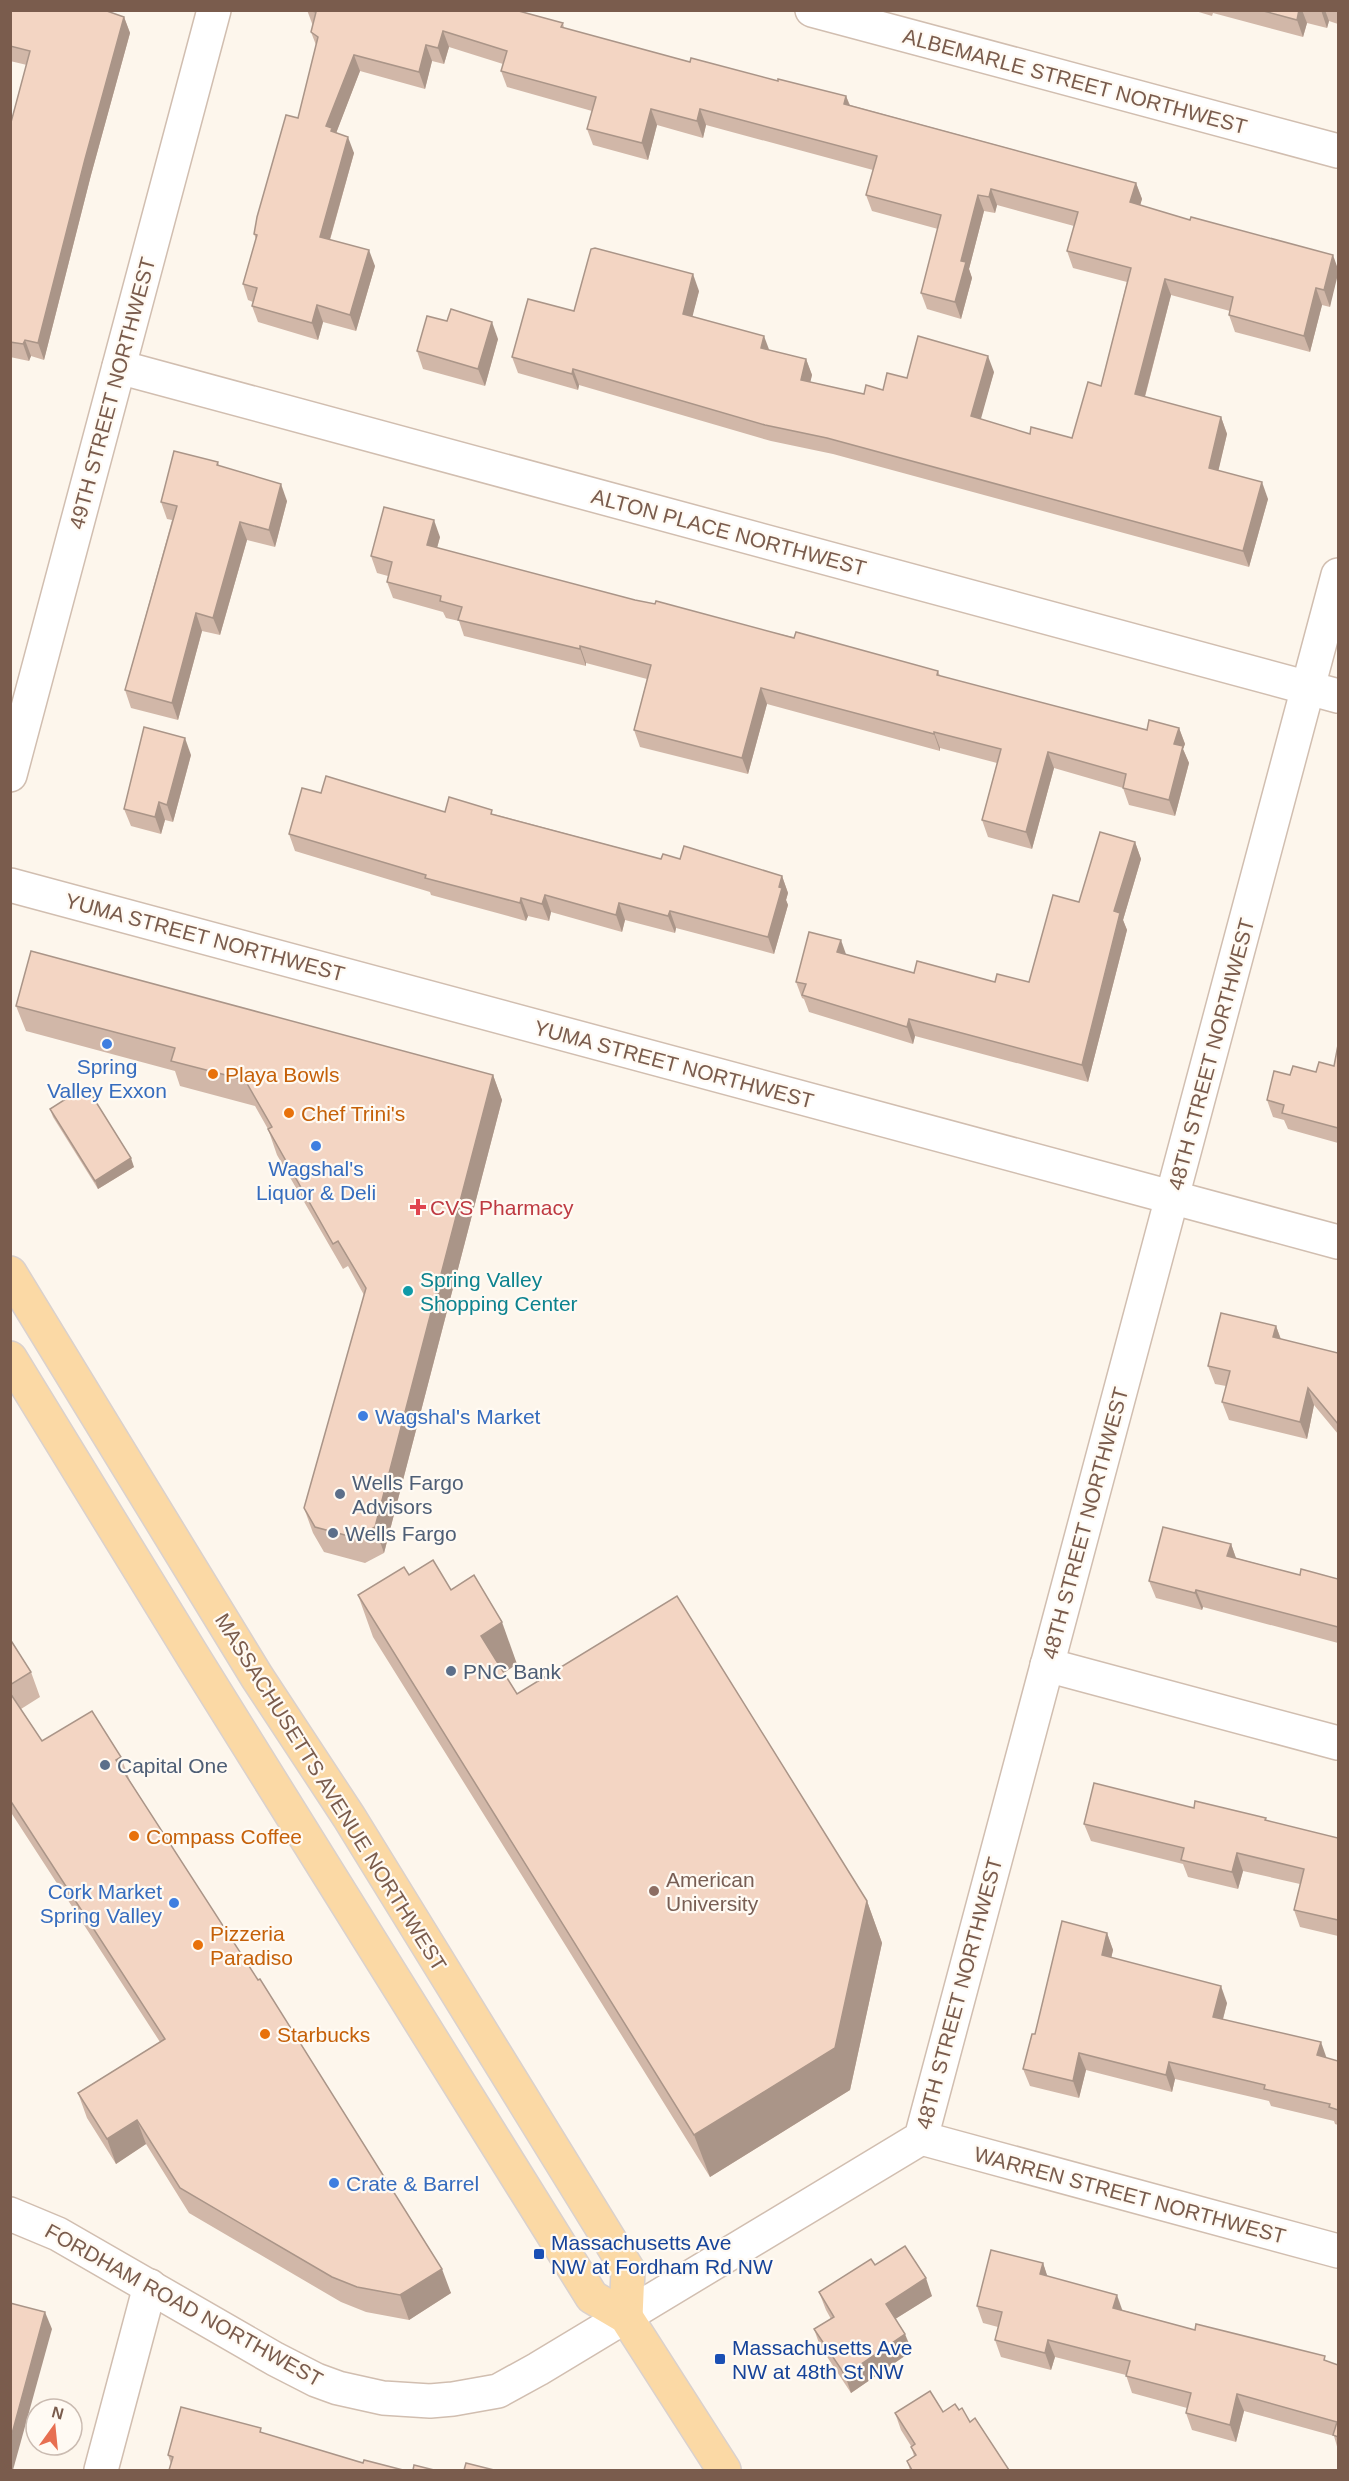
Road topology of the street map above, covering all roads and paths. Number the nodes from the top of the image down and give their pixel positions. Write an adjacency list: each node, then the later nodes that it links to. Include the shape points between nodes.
1 (214, 10): 4 (street, 49TH STREET NORTHWEST)
2 (812, 10): 3 (street, ALBEMARLE STREET NORTHWEST)
3 (1338, 151)
4 (119, 367): 6 (street, ALTON PLACE NORTHWEST); 7 (street, 49TH STREET NORTHWEST)
5 (1338, 575): 6 (street, 48TH STREET NORTHWEST)
6 (1324, 692): 9 (street, 48TH STREET NORTHWEST)
7 (10, 775)
8 (10, 885): 9 (street, YUMA STREET NORTHWEST)
9 (1172, 1197): 10 (street, YUMA STREET NORTHWEST); 13 (street, 48TH STREET NORTHWEST)
10 (1338, 1242)
11 (10, 1273): 19 (main road, MASSACHUSETTS AVENUE NORTHWEST, via 628,2270)
12 (10, 1358): 19 (main road, via 592,2297)
13 (1047, 1665): 14 (street); 15 (street, 48TH STREET NORTHWEST)
14 (1338, 1743)
15 (921, 2138): 17 (street, WARREN STREET NORTHWEST); 19 (street, 48TH STREET NORTHWEST)
16 (10, 2214): 18 (street, FORDHAM ROAD NORTHWEST, via 58,2235)
17 (1338, 2252)
18 (150, 2286): 19 (street, FORDHAM ROAD NORTHWEST, via 316,2380 360,2394 406,2400 453,2399 498,2391); 20 (street)
19 (626, 2317): 21 (main road)
20 (101, 2470)
21 (724, 2470)

